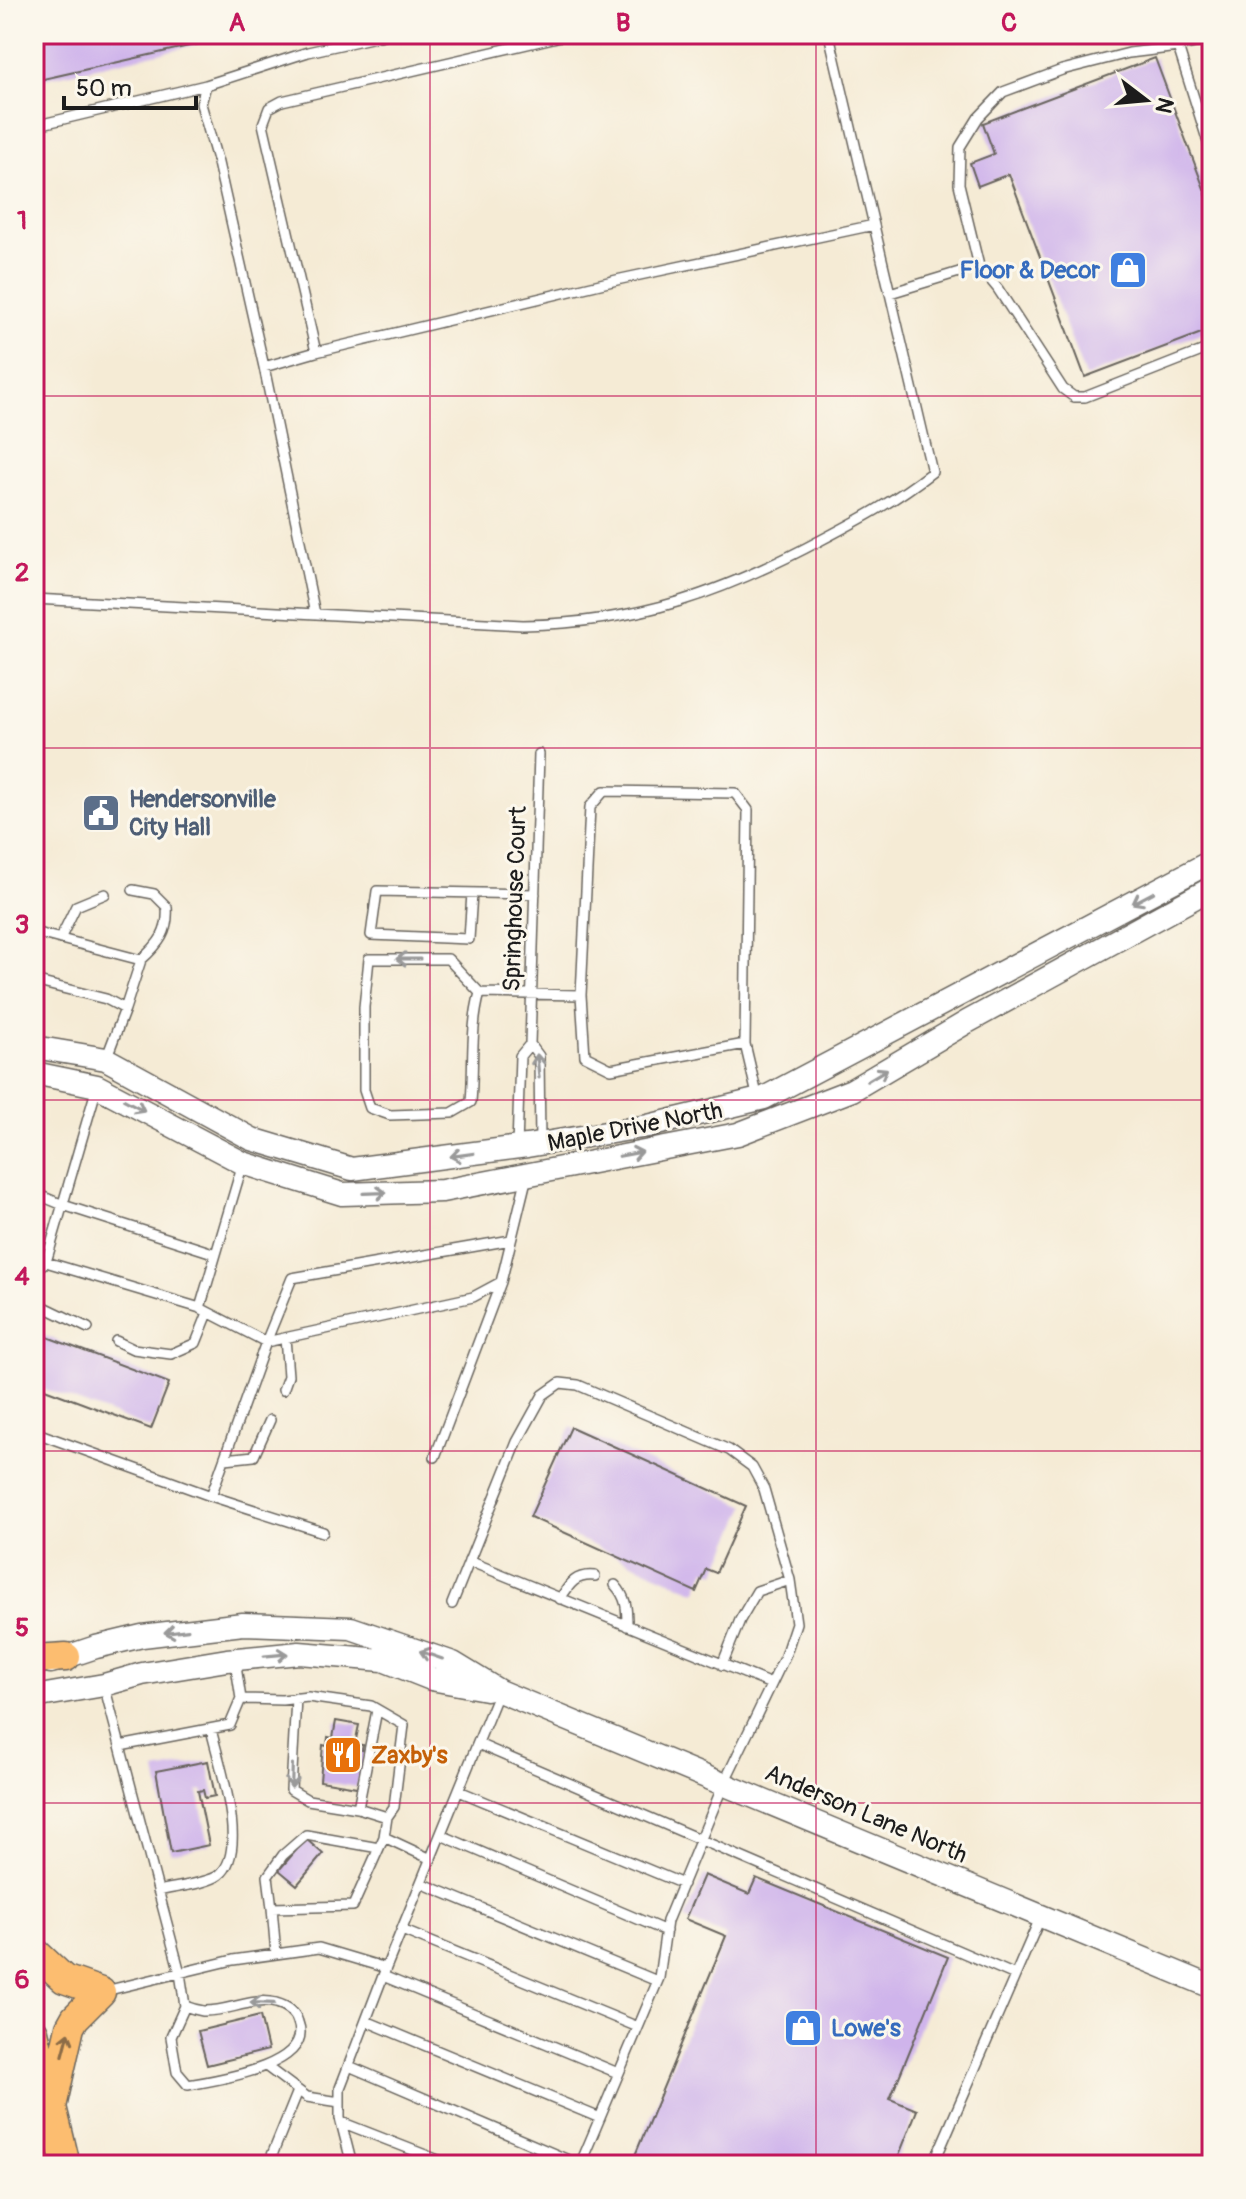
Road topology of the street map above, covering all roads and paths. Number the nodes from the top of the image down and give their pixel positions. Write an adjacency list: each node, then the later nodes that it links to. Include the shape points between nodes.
1 (389, 34): 6 (lane, via 308,52)
2 (570, 34): 13 (lane, via 269,108 263,124)
3 (829, 34): 9 (lane)
4 (1212, 39): 5 (lane)
5 (1178, 47): 8 (lane); 10 (lane, via 1129,53 1047,76 1003,92 978,118 960,147 959,184)
6 (206, 85): 7 (lane); 14 (lane, via 201,104)
7 (34, 126)
8 (1212, 155)
9 (874, 225): 11 (lane); 13 (lane)
10 (979, 266): 11 (lane); 12 (lane, via 1063,389 1074,397)
11 (890, 293): 16 (lane, via 932,472 896,500 761,572 690,600 630,614 523,625)
12 (1212, 347)
13 (316, 352): 14 (lane)
14 (264, 367): 16 (lane)
15 (34, 599): 16 (lane)
16 (315, 614)
17 (539, 754): 23 (lane, Springhouse Court)
18 (1212, 861): 31 (street, Maple Drive North, one-way to 31)
19 (1212, 888): 33 (street, Maple Drive North)
20 (133, 890): 26 (lane, via 154,894 167,907 160,944)
21 (472, 893): 21 (lane, via 377,891 371,935 469,939); 23 (lane)
22 (105, 894): 25 (lane, via 76,906)
23 (535, 894): 29 (lane, Springhouse Court)
24 (34, 932): 25 (lane)
25 (60, 939): 26 (lane)
26 (141, 960): 32 (lane)
27 (34, 981): 32 (lane)
28 (480, 993): 28 (lane, one-way to 28, via 448,959 369,959 364,1090 370,1108 390,1115 452,1113 471,1102 474,1014); 29 (lane)
29 (532, 993): 30 (lane); 34 (lane, Springhouse Court)
30 (581, 995): 35 (lane, via 585,1056 611,1069); 35 (lane, via 590,807 604,791 735,793 748,810)
31 (954, 999): 33 (street); 40 (street, Maple Drive North)
32 (125, 1009): 37 (lane)
33 (967, 1022): 41 (street, Maple Drive North, one-way to 33, via 852,1090)
34 (530, 1044): 44 (lane, one-way to 34, via 539,1056); 44 (lane, via 520,1056)
35 (745, 1044): 40 (lane)
36 (34, 1047): 37 (street, Maple Drive North)
37 (106, 1059): 39 (street); 43 (street, Maple Drive North)
38 (34, 1073): 39 (street, Maple Drive North)
39 (97, 1086): 46 (street, Maple Drive North, one-way to 46); 49 (lane)
40 (761, 1099): 41 (street); 44 (street, Maple Drive North, via 648,1126)
41 (770, 1123): 47 (street, Maple Drive North, one-way to 41, via 738,1134)
42 (34, 1128): 45 (lane)
43 (252, 1139): 44 (street, Maple Drive North, one-way to 43, via 352,1169); 46 (street)
44 (528, 1146): 47 (street)
45 (34, 1155)
46 (243, 1163): 47 (street, Maple Drive North, one-way to 47, via 342,1194 442,1191); 51 (lane)
47 (528, 1174): 50 (lane)
48 (34, 1193): 49 (lane)
49 (63, 1205): 51 (lane); 52 (lane)
50 (511, 1240): 54 (lane); 60 (lane, via 292,1278)
51 (216, 1254): 56 (lane)
52 (46, 1262): 53 (lane); 56 (lane)
53 (34, 1270)
54 (501, 1282): 58 (lane, via 473,1297); 64 (lane)
55 (34, 1302): 57 (lane)
56 (204, 1311): 59 (lane, via 196,1343 171,1354); 60 (lane)
57 (88, 1328)
58 (285, 1338): 60 (lane); 61 (lane, via 288,1376)
59 (116, 1341)
60 (266, 1342): 65 (lane)
61 (283, 1390)
62 (270, 1420): 65 (lane, via 254,1456)
63 (34, 1432): 66 (lane)
64 (435, 1457)
65 (225, 1459): 66 (lane)
66 (211, 1496): 67 (lane)
67 (323, 1532)
68 (469, 1561): 70 (lane, via 517,1442 543,1395 560,1383 578,1385 729,1450 752,1467 764,1489); 72 (lane); 73 (lane)
69 (595, 1576): 72 (lane, via 571,1581)
70 (790, 1580): 78 (lane, via 757,1591); 80 (lane, via 796,1623)
71 (615, 1585): 74 (lane, via 628,1606)
72 (560, 1599): 74 (lane)
73 (452, 1604)
74 (627, 1626): 78 (lane)
75 (66, 1657): 76 (main road); 79 (street, Anderson Lane North); 82 (street, Anderson Lane North, one-way to 75, via 453,1663 351,1628 243,1624 142,1636)
76 (34, 1659)
77 (235, 1659): 81 (street, Anderson Lane North); 82 (street, Anderson Lane North, one-way to 82, via 299,1653 383,1660 431,1679); 85 (lane)
78 (722, 1665): 80 (lane)
79 (34, 1668)
80 (771, 1684): 90 (lane)
81 (104, 1685): 83 (street, Anderson Lane North); 89 (lane)
82 (499, 1691): 88 (lane); 90 (street, Anderson Lane North)
83 (34, 1697)
84 (296, 1698): 85 (lane); 86 (lane); 92 (lane, one-way to 92, via 291,1790 308,1800)
85 (241, 1699): 87 (lane, via 230,1725)
86 (377, 1710): 92 (lane); 93 (lane, via 404,1725 394,1807)
87 (211, 1729): 89 (lane); 101 (lane, via 233,1828 231,1854 216,1878)
88 (478, 1744): 91 (lane); 96 (lane)
89 (120, 1746): 101 (lane)
90 (724, 1783): 96 (lane); 103 (street, Anderson Lane North)
91 (459, 1791): 94 (lane); 100 (lane)
92 (358, 1808): 93 (lane)
93 (387, 1817): 95 (lane)
94 (441, 1835): 98 (lane); 105 (lane)
95 (384, 1837): 97 (lane); 98 (lane)
96 (700, 1841): 100 (lane); 110 (lane)
97 (379, 1848): 102 (lane, via 353,1906); 102 (lane, via 306,1835 268,1876)
98 (431, 1859): 99 (lane)
99 (421, 1883): 104 (lane); 111 (lane)
100 (683, 1884): 105 (lane)
101 (158, 1891): 109 (lane)
102 (272, 1908): 107 (lane)
103 (1041, 1916): 110 (lane); 112 (street, Anderson Lane North)
104 (402, 1930): 108 (lane); 116 (lane)
105 (666, 1931): 111 (lane)
106 (34, 1951): 113 (main road, via 64,1979)
107 (276, 1954): 108 (lane, via 319,1948); 109 (lane)
108 (385, 1972): 115 (lane); 120 (lane)
109 (180, 1973): 113 (lane); 114 (lane)
110 (1015, 1975): 130 (lane)
111 (657, 1981): 116 (lane)
112 (1212, 1987)
113 (101, 1992): 123 (main road, one-way to 113, via 70,2027)
114 (185, 2006): 119 (lane, via 171,2037 177,2072 188,2085); 119 (lane, one-way to 114, via 298,2042 298,2019 289,2008 273,2002 204,2011)
115 (366, 2021): 118 (lane); 124 (lane)
116 (638, 2027): 120 (lane)
117 (34, 2032): 123 (main road)
118 (349, 2066): 122 (lane); 124 (lane, via 580,2165)
119 (267, 2067): 121 (lane)
120 (618, 2073): 124 (lane)
121 (298, 2091): 122 (lane); 127 (lane, via 270,2160)
122 (340, 2102): 125 (lane)
123 (52, 2107): 126 (main road)
124 (600, 2118)
125 (341, 2122): 128 (lane); 129 (lane)
126 (66, 2165)
127 (263, 2165)
128 (352, 2165)
129 (451, 2165)
130 (933, 2165)

